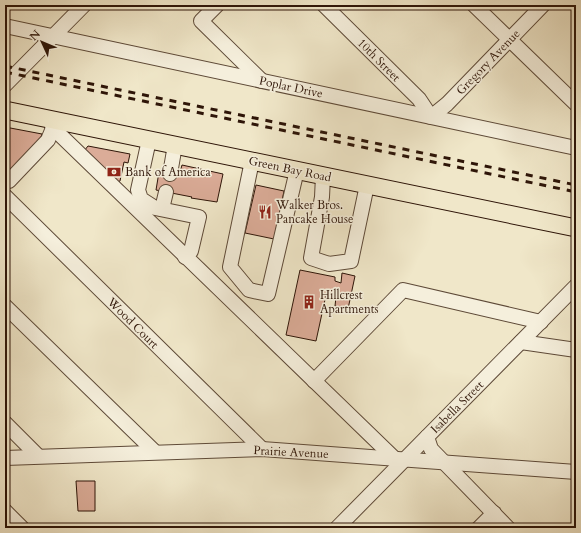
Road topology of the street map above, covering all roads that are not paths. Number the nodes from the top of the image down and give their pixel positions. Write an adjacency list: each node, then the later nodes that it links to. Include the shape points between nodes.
1 (84, 5): 7 (street)
2 (217, 5): 9 (street, via 201,21)
3 (324, 5): 13 (street, 10th Street, via 419,99)
4 (474, 5): 8 (street)
5 (543, 5): 8 (street, Gregory Avenue)
6 (5, 26): 7 (street, Poplar Drive)
7 (52, 36): 9 (street, Poplar Drive); 10 (street)
8 (509, 39): 11 (street); 13 (street, Gregory Avenue, via 447,104)
9 (263, 81): 13 (street, Poplar Drive)
10 (5, 85)
11 (576, 104)
12 (5, 110): 14 (main road, Green Bay Road)
13 (431, 117): 17 (street, Poplar Drive)
14 (51, 124): 15 (main road, Green Bay Road); 22 (street, via 48,140 8,181); 28 (street)
15 (149, 140): 16 (main road, Green Bay Road); 26 (street, via 138,190 141,199)
16 (175, 145): 18 (main road, Green Bay Road); 20 (street)
17 (576, 148)
18 (252, 161): 19 (main road, Green Bay Road); 29 (street)
19 (297, 170): 21 (main road, Green Bay Road); 29 (street, via 268,294 249,290)
20 (170, 174)
21 (323, 176): 23 (main road, Green Bay Road); 23 (street, via 322,197 311,258 330,264 351,261)
22 (5, 178)
23 (367, 185): 27 (main road, Green Bay Road)
24 (166, 192): 26 (street)
25 (5, 196): 39 (street, Wood Court)
26 (162, 209): 28 (street, via 199,217 191,251)
27 (576, 228)
28 (185, 257): 31 (street)
29 (230, 267): 31 (street)
30 (576, 286): 33 (street, Isabella Street)
31 (222, 292): 36 (street)
32 (5, 306): 40 (street)
33 (541, 322): 34 (street, Isabella Street); 36 (street, via 403,290)
34 (521, 342): 35 (street); 38 (street, Isabella Street)
35 (576, 350)
36 (314, 381): 43 (street)
37 (5, 423): 41 (street)
38 (427, 437): 43 (street, Isabella Street); 44 (street, via 431,449)
39 (262, 449): 40 (street, Prairie Avenue); 43 (street, Prairie Avenue)
40 (155, 452): 41 (street, Prairie Avenue)
41 (38, 456): 42 (street, Prairie Avenue)
42 (5, 458)
43 (400, 459): 44 (street, Prairie Avenue); 49 (street, Isabella Street)
44 (445, 464): 45 (street, Prairie Avenue); 47 (street)
45 (576, 472)
46 (5, 511): 48 (street)
47 (494, 513): 50 (street); 51 (street)
48 (22, 528)
49 (337, 528)
50 (479, 528)
51 (508, 528)

